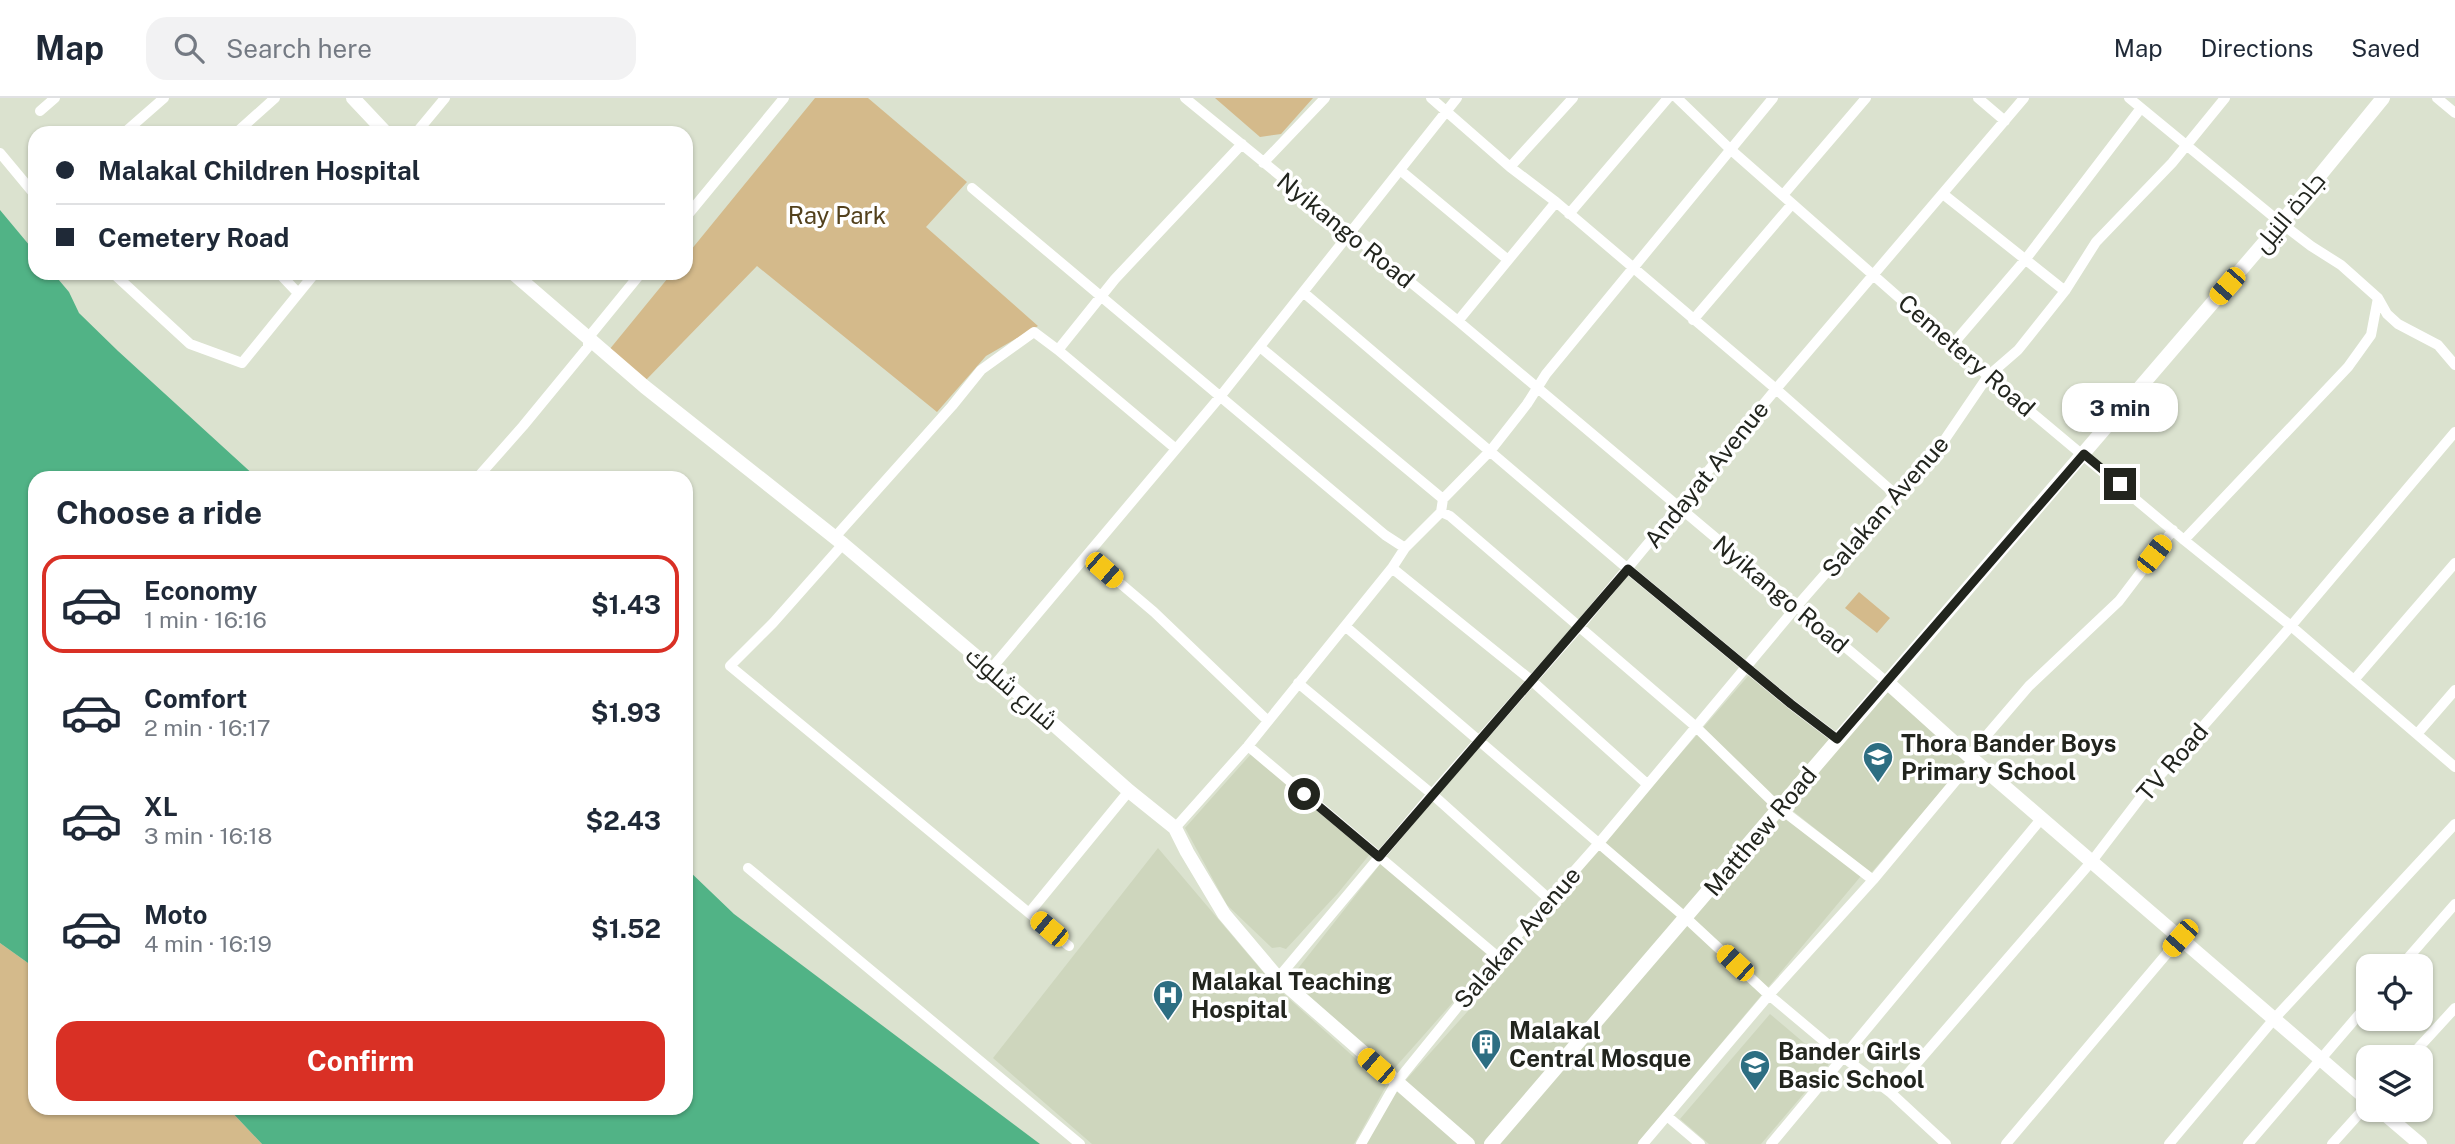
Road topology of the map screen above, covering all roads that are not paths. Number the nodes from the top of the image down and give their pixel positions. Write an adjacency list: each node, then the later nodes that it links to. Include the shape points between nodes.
1 (55, 98): 23 (street)
2 (164, 98): 27 (street)
3 (275, 98): 28 (street)
4 (353, 98): 29 (street)
5 (445, 98): 30 (street)
6 (784, 98): 44 (street)
7 (1185, 98): 31 (street, Nyikango Road)
8 (1325, 98): 35 (street)
9 (1431, 98): 24 (street)
10 (1457, 98): 24 (street)
11 (1573, 98): 36 (street)
12 (1668, 98): 45 (street)
13 (1677, 98): 33 (street, Cemetery Road)
14 (1773, 98): 33 (street)
15 (1866, 98): 41 (street)
16 (1978, 98): 26 (street)
17 (2024, 98): 26 (street, Andayat Avenue)
18 (2129, 98): 22 (street)
19 (2225, 98): 32 (street, Salakan Avenue)
20 (2384, 98): 46 (street, جادة النيل)
21 (2437, 98): 25 (street)
22 (2141, 108): 32 (street); 49 (street)
23 (40, 111)
24 (1446, 112): 36 (street); 37 (street)
25 (2455, 113)
26 (2005, 121): 40 (street, Andayat Avenue)
27 (132, 126)
28 (244, 126)
29 (379, 126)
30 (422, 126)
31 (1242, 144): 35 (street, Nyikango Road); 60 (street)
32 (2185, 144): 46 (street); 57 (street, Salakan Avenue, via 2096,242)
33 (1730, 149): 41 (street, Cemetery Road); 50 (street)
34 (0, 153): 38 (street)
35 (1264, 163): 47 (street, Nyikango Road)
36 (1510, 167): 42 (street)
37 (1400, 170): 47 (street); 48 (street)
38 (28, 187)
39 (972, 188): 60 (street)
40 (1943, 194): 49 (street); 51 (street, Andayat Avenue)
41 (1783, 195): 43 (street, Cemetery Road)
42 (1556, 202): 45 (street); 48 (street)
43 (1792, 204): 51 (street, Cemetery Road); 62 (street)
44 (693, 208)
45 (1569, 214): 50 (street)
46 (2281, 223): 61 (street); 76 (street, جادة النيل)
47 (1349, 233): 59 (street); 63 (street, Nyikango Road)
48 (1508, 260): 63 (street)
49 (2025, 260): 57 (street); 65 (street)
50 (1632, 269): 62 (street); 70 (street)
51 (1873, 274): 65 (street, Cemetery Road); 71 (street, Andayat Avenue)
52 (121, 280): 58 (street, via 190,344 242,363)
53 (286, 280): 58 (street)
54 (308, 280): 58 (street)
55 (521, 280): 64 (street, شارع شلوك)
56 (634, 280): 64 (street)
57 (2065, 291): 69 (street, Salakan Avenue, via 2018,350)
58 (297, 292)
59 (1303, 292): 66 (street); 75 (street)
60 (1101, 296): 67 (street); 72 (street)
61 (2378, 298): 68 (street, via 2398,324 2438,345); 83 (street, via 2371,335 2348,367)
62 (1693, 320): 71 (street)
63 (1458, 321): 70 (street, Nyikango Road)
64 (588, 338): 77 (street, via 588,347); 84 (street, شارع شلوك)
65 (1954, 344): 69 (street, Cemetery Road)
66 (1260, 347): 72 (street); 79 (street)
67 (1058, 350): 74 (street); 84 (street, via 1034,332 981,370)
68 (2455, 365)
69 (1989, 376): 76 (street, Cemetery Road); 78 (street, Salakan Avenue, via 1939,449)
70 (1536, 389): 75 (street); 80 (street, Nyikango Road)
71 (1776, 389): 78 (street); 80 (street, Andayat Avenue)
72 (1219, 398): 74 (street); 85 (street)
73 (2455, 432): 92 (street, TV Road)
74 (1176, 449): 86 (street)
75 (1491, 450): 79 (street); 89 (street)
76 (2084, 454): 82 (street, Cemetery Road); 99 (street, Matthew Road)
77 (483, 471)
78 (1895, 494): 90 (street, Salakan Avenue)
79 (1444, 499): 81 (street)
80 (1678, 508): 89 (street, Andayat Avenue); 90 (street, Nyikango Road)
81 (1441, 512): 85 (street); 93 (street)
82 (2173, 530): 83 (street, Cemetery Road); 107 (street, via 2119,601 2029,686)
83 (2184, 540): 92 (street, Cemetery Road)
84 (839, 541): 95 (street, شارع شلوك); 123 (street, via 773,623 730,666)
85 (1405, 548): 88 (street)
86 (1088, 555): 95 (street); 101 (street)
87 (2455, 563): 96 (street)
88 (1392, 568): 91 (street); 97 (street)
89 (1628, 569): 93 (street, Andayat Avenue); 94 (street)
90 (1797, 607): 94 (street, Salakan Avenue); 99 (street, Nyikango Road)
91 (1345, 626): 98 (street); 105 (street)
92 (2291, 626): 96 (street, Cemetery Road); 118 (street, TV Road, via 2141,797)
93 (1578, 628): 97 (street, Andayat Avenue); 102 (street)
94 (1745, 666): 102 (street, Salakan Avenue); 104 (street)
95 (991, 668): 110 (street, شارع شلوك)
96 (2354, 680): 103 (street, Cemetery Road)
97 (1532, 681): 105 (street, Andayat Avenue); 109 (street)
98 (1298, 683): 101 (street); 111 (street)
99 (1888, 683): 104 (street, Matthew Road); 107 (street, Nyikango Road)
100 (2455, 690): 103 (street)
101 (1268, 721): 106 (street)
102 (1695, 726): 109 (street, Salakan Avenue); 112 (street)
103 (2417, 734): 108 (street, Cemetery Road)
104 (1837, 739): 112 (street, Matthew Road)
105 (1480, 741): 111 (street, Andayat Avenue); 116 (street)
106 (1248, 746): 115 (street); 117 (street)
107 (1971, 758): 113 (street, Nyikango Road); 120 (street)
108 (2455, 767)
109 (1647, 785): 116 (street, Salakan Avenue)
110 (1129, 791): 115 (street, شارع شلوك); 123 (street)
111 (1432, 794): 117 (street, Andayat Avenue); 121 (street)
112 (1778, 807): 120 (street); 124 (street, Matthew Road)
113 (2042, 818): 118 (street, Nyikango Road); 135 (street)
114 (2455, 824): 133 (street)
115 (1175, 828): 129 (street, شارع شلوك, via 1224,914)
116 (1599, 843): 121 (street, Salakan Avenue); 124 (street)
117 (1379, 857): 128 (street); 129 (street, Andayat Avenue)
118 (2092, 861): 125 (street, Nyikango Road); 139 (street, TV Road)
119 (748, 869): 143 (street)
120 (1872, 880): 130 (street)
121 (1549, 899): 128 (street, Salakan Avenue)
122 (2455, 904): 127 (street)
123 (1029, 913): 126 (street)
124 (1686, 918): 130 (street); 146 (street, Matthew Road)
125 (2180, 938): 133 (street, Nyikango Road); 151 (street)
126 (1069, 946)
127 (2411, 954)
128 (1498, 957): 137 (street, Salakan Avenue)
129 (1278, 978): 137 (street, شارع شلوك)
130 (1769, 995): 135 (street); 140 (street)
131 (2455, 1008): 134 (street)
132 (2356, 1018): 136 (street)
133 (2274, 1019): 136 (street, Nyikango Road); 152 (street)
134 (2421, 1045)
135 (1843, 1057): 139 (street); 149 (street)
136 (2320, 1059): 138 (street, Nyikango Road); 153 (street)
137 (1396, 1083): 144 (street, Salakan Avenue); 145 (street, شارع شلوك)
138 (2356, 1091)
139 (1891, 1093): 150 (street)
140 (1667, 1115): 147 (street); 148 (street)
141 (2356, 1116): 154 (street)
142 (2393, 1122): 155 (street)
143 (1080, 1144)
144 (1361, 1144)
145 (1468, 1144)
146 (1491, 1144)
147 (1643, 1144)
148 (1700, 1144)
149 (1771, 1144)
150 (1946, 1144)
151 (2006, 1144)
152 (2169, 1144)
153 (2248, 1144)
154 (2332, 1144)
155 (2420, 1144)

